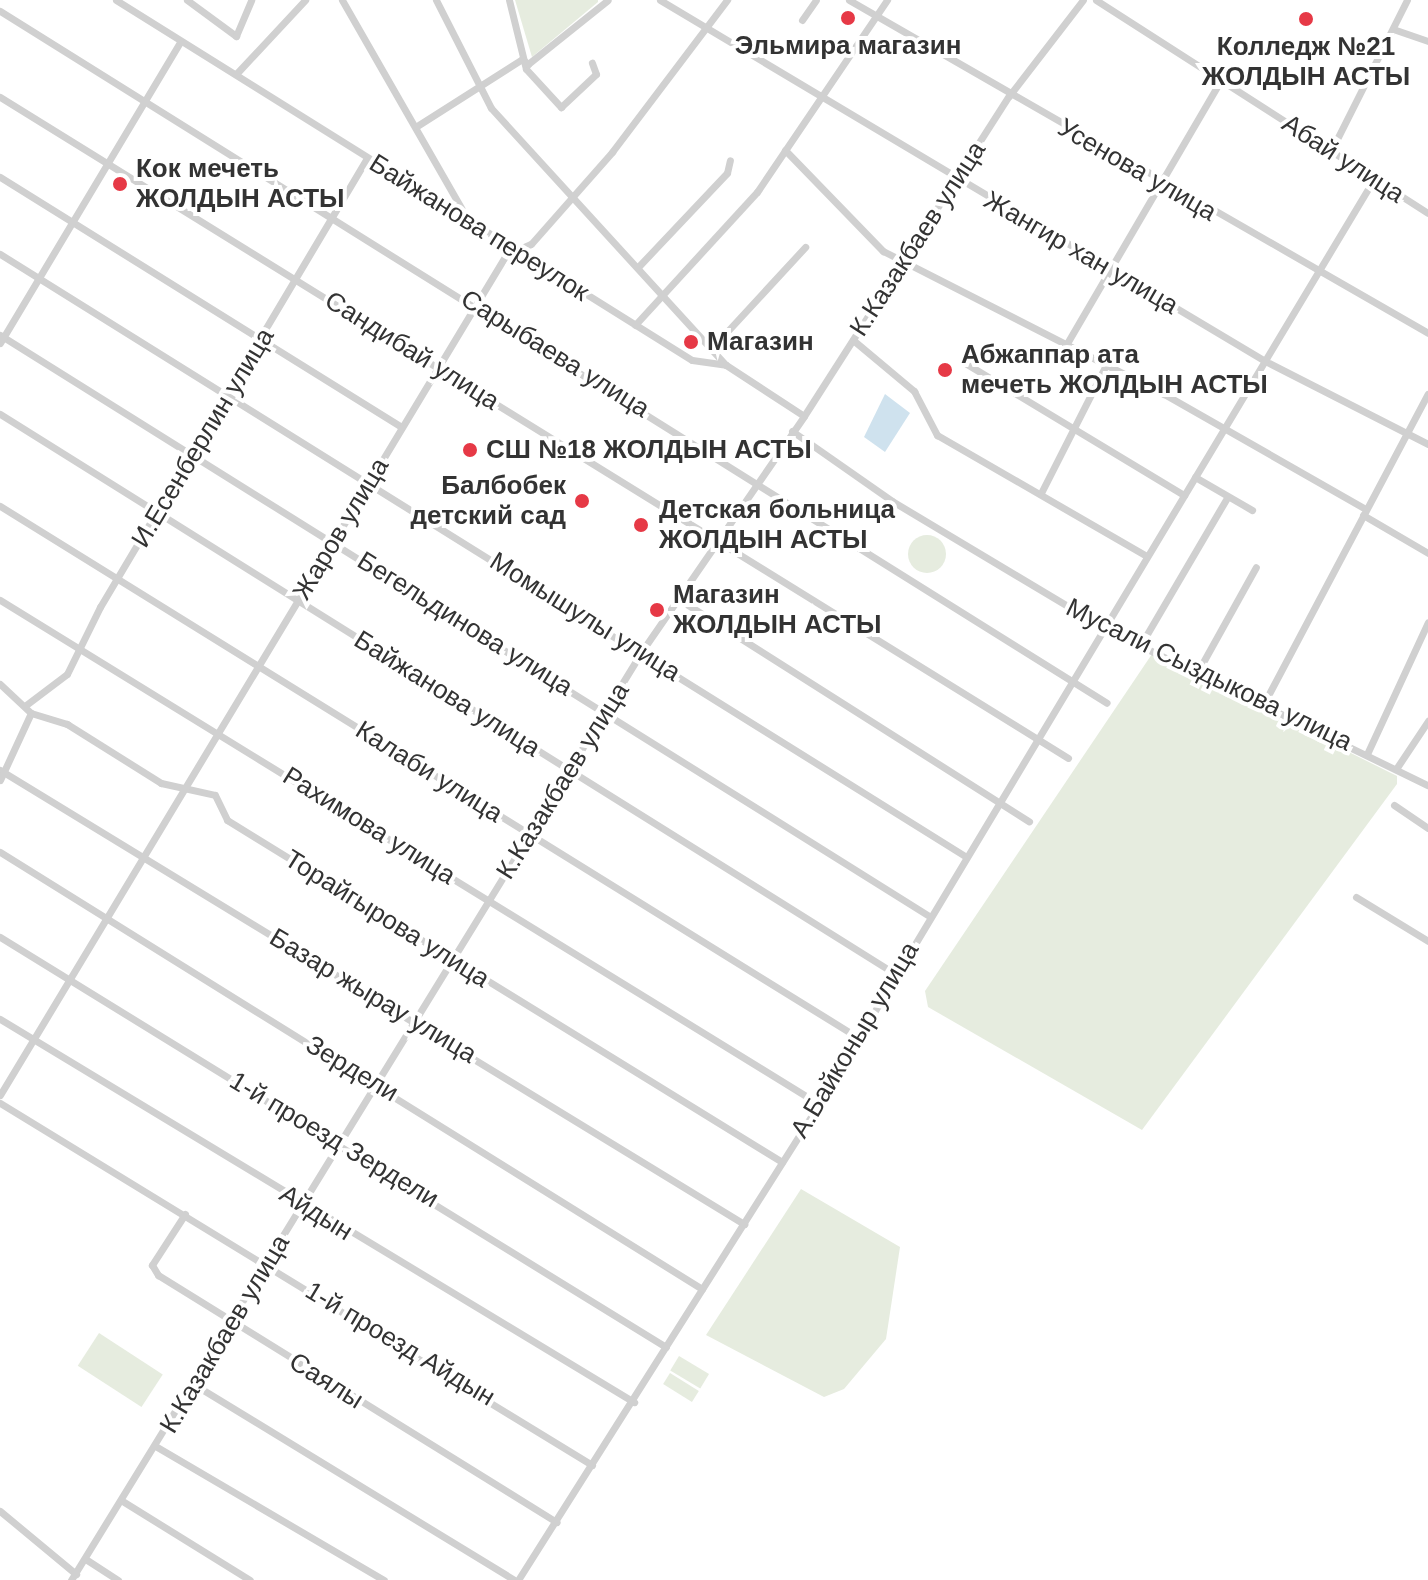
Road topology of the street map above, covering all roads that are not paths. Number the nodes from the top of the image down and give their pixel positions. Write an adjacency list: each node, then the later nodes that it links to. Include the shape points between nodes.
1 (116, 0): 23 (street, Байжанова переулок)
2 (187, 0): 3 (street, via 236,36)
3 (251, 0)
4 (305, 0): 26 (street)
5 (342, 0): 33 (street)
6 (436, 0): 28 (street)
7 (509, 0): 24 (street)
8 (608, 0): 24 (street, via 528,64)
9 (660, 0): 20 (street, Жангир хан улица)
10 (727, 0): 20 (street, Жаров улица)
11 (816, 0): 19 (street)
12 (849, 0): 18 (street, Усенова улица)
13 (887, 0): 18 (street)
14 (1083, 0): 29 (street, К.Казакбаев улица)
15 (1096, 0): 27 (street, Абай улица)
16 (1407, 0): 21 (street)
17 (0, 11): 32 (street, Сарыбаева улица)
18 (878, 16): 29 (street, Усенова улица); 31 (street)
19 (802, 20)
20 (706, 29): 31 (street, Жангир хан улица); 43 (street, Жаров улица)
21 (1393, 29): 22 (street); 35 (street)
22 (1428, 41)
23 (180, 42): 26 (street, Байжанова переулок); 32 (street)
24 (522, 59): 25 (street, via 561,107 596,74); 28 (street)
25 (592, 63)
26 (237, 73): 36 (street, Байжанова переулок)
27 (1221, 80): 35 (street, Абай улица); 41 (street)
28 (477, 88): 33 (street); 43 (street)
29 (1009, 96): 41 (street, Усенова улица); 42 (street, К.Казакбаев улица)
30 (0, 97): 38 (street, Сандибай улица)
31 (818, 97): 34 (street); 42 (street, Жангир хан улица)
32 (148, 99): 38 (street); 46 (street, Сарыбаева улица)
33 (417, 126): 45 (street)
34 (785, 150): 51 (street, via 883,251); 57 (street, via 709,251)
35 (1331, 151): 40 (street, Абай улица)
36 (367, 158): 45 (street, Байжанова переулок); 46 (street, И.Есенберлин улица)
37 (730, 160): 52 (street, via 727,173)
38 (107, 163): 47 (street); 56 (street, Сандибай улица)
39 (0, 177): 47 (street)
40 (1374, 179): 44 (street, Абай улица); 54 (street, А.Байконыр улица)
41 (1157, 181): 53 (street); 54 (street, Усенова улица)
42 (956, 182): 51 (street, К.Казакбаев улица); 53 (street, Жангир хан улица)
43 (574, 195): 49 (street, Жаров улица); 52 (street)
44 (1428, 213)
45 (466, 216): 49 (street, Байжанова переулок)
46 (337, 217): 56 (street, И.Есенберлин улица); 58 (street, Сарыбаева улица)
47 (73, 221): 55 (street); 61 (street)
48 (805, 247): 65 (street)
49 (521, 251): 58 (street, Жаров улица, via 506,255); 59 (street, Байжанова переулок)
50 (0, 254): 55 (street, Момышулы улица)
51 (904, 261): 63 (street, К.Казакбаев улица); 64 (street)
52 (639, 266): 57 (street)
53 (1109, 267): 64 (street); 66 (street, Жангир хан улица)
54 (1318, 276): 60 (street, Усенова улица); 66 (street, А.Байконыр улица)
55 (40, 277): 62 (street); 72 (street, Момышулы улица)
56 (299, 279): 61 (street, И.Есенберлин улица); 70 (street, Сандибай улица)
57 (664, 293): 59 (street); 65 (street)
58 (476, 304): 70 (street, Жаров улица); 83 (street, Сарыбаева улица)
59 (635, 325): 68 (street, Байжанова переулок, via 692,360)
60 (1428, 333)
61 (262, 338): 72 (street, И.Есенберлин улица); 75 (street)
62 (1, 339): 81 (street, Бегельдинова улица)
63 (853, 340): 74 (street, К.Казакбаев улица); 85 (street, via 914,391 937,435)
64 (1066, 345): 69 (street)
65 (711, 349): 68 (street)
66 (1265, 361): 77 (street, А.Байконыр улица); 79 (street, Жангир хан улица)
67 (965, 363): 76 (street)
68 (726, 365): 74 (street)
69 (1106, 365): 76 (street); 77 (street)
70 (436, 367): 75 (street, Жаров улица); 92 (street, Сандибай улица)
71 (1428, 394): 79 (street)
72 (228, 395): 81 (street, И.Есенберлин улица); 84 (street, Момышулы улица)
73 (0, 414): 91 (street, Байжанова улица)
74 (804, 416): 78 (street, К.Казакбаев улица)
75 (402, 427): 84 (street, Жаров улица)
76 (1073, 428): 85 (street); 86 (street)
77 (1225, 429): 82 (street, А.Байконыр улица); 90 (street)
78 (792, 431): 83 (street, К.Казакбаев улица); 102 (street, Мусали Сыздыкова улица, via 892,501)
79 (1407, 434): 80 (street, Жангир хан улица); 90 (street)
80 (1428, 444)
81 (192, 456): 91 (street, И.Есенберлин улица); 93 (street, Бегельдинова улица)
82 (1195, 477): 86 (street, А.Байконыр улица); 87 (street)
83 (754, 481): 92 (street, К.Казакбаев улица); 108 (street, Сарыбаева улица)
84 (370, 482): 93 (street, Жаров улица); 105 (street, Момышулы улица)
85 (1041, 493): 95 (street)
86 (1184, 495): 95 (street, А.Байконыр улица)
87 (1227, 498): 89 (street); 103 (street)
88 (0, 506): 97 (street, Калаби улица)
89 (1252, 510)
90 (1364, 512): 94 (street); 112 (street)
91 (158, 515): 97 (street, И.Есенберлин улица); 100 (street, Байжанова улица)
92 (717, 538): 98 (street, К.Казакбаев улица); 117 (street, Сандибай улица)
93 (333, 541): 100 (street, Жаров улица); 114 (street, Бегельдинова улица)
94 (1428, 553)
95 (1147, 556): 102 (street, А.Байконыр улица)
96 (1256, 567): 107 (street)
97 (119, 579): 104 (street, И.Есенберлин улица); 106 (street, Калаби улица)
98 (677, 598): 105 (street, К.Казакбаев улица); 125 (street)
99 (0, 600): 104 (street, Рахимова улица)
100 (298, 601): 106 (street, Жаров улица); 121 (street, Байжанова улица)
101 (1428, 622): 118 (street)
102 (1104, 628): 103 (street, Мусали Сыздыкова улица); 108 (street, А.Байконыр улица)
103 (1140, 646): 107 (street, Мусали Сыздыкова улица)
104 (78, 648): 111 (street, И.Есенберлин улица, via 67,674); 116 (street, Рахимова улица)
105 (642, 651): 114 (street, К.Казакбаев улица); 131 (street, Момышулы улица)
106 (259, 665): 116 (street, Жаров улица); 129 (street, Калаби улица)
107 (1197, 673): 112 (street, Мусали Сыздыкова улица)
108 (1071, 680): 110 (street, Сарыбаева улица); 117 (street, А.Байконыр улица)
109 (0, 684): 111 (street)
110 (1107, 703)
111 (26, 705): 113 (street)
112 (1263, 705): 118 (street, Мусали Сыздыкова улица)
113 (31, 713): 122 (street); 124 (street, Торайгырова улица, via 67,724)
114 (605, 713): 121 (street, К.Казакбаев улица); 135 (street, Бегельдинова улица)
115 (1428, 721): 120 (street)
116 (222, 733): 124 (street, Жаров улица); 134 (street, Рахимова улица)
117 (1036, 737): 119 (street, Сандибай улица); 125 (street, А.Байконыр улица)
118 (1367, 754): 120 (street, Мусали Сыздыкова улица)
119 (1068, 758)
120 (1396, 769): 123 (street, Мусали Сыздыкова улица)
121 (571, 771): 129 (street, К.Казакбаев улица); 140 (street, Байжанова улица)
122 (1, 774): 132 (street, Базар жырау улица)
123 (1428, 785)
124 (182, 790): 132 (street, Жаров улица); 139 (street, Торайгырова улица, via 215,795 227,820)
125 (997, 801): 127 (street); 131 (street, А.Байконыр улица)
126 (1394, 805): 128 (street)
127 (1029, 821)
128 (1428, 828)
129 (530, 836): 134 (street, К.Казакбаев улица); 144 (street, Калаби улица)
130 (0, 852): 136 (street, Зердели)
131 (965, 856): 135 (street, А.Байконыр улица)
132 (143, 859): 136 (street, Жаров улица); 143 (street, Базар жырау улица)
133 (1356, 897): 138 (street)
134 (489, 901): 139 (street, К.Казакбаев улица); 149 (street, Рахимова улица)
135 (929, 916): 140 (street, А.Байконыр улица)
136 (106, 918): 141 (street, Жаров улица); 146 (street, Зердели)
137 (0, 937): 141 (street, 1-й проезд Зердели)
138 (1428, 941)
139 (454, 960): 143 (street, К.Казакбаев улица); 151 (street, Торайгырова улица)
140 (894, 973): 144 (street, А.Байконыр улица)
141 (69, 979): 145 (street, Жаров улица); 150 (street, 1-й проезд Зердели)
142 (0, 1019): 145 (street, Айдын)
143 (418, 1021): 146 (street, К.Казакбаев улица); 154 (street, Базар жырау улица)
144 (857, 1037): 149 (street, А.Байконыр улица)
145 (33, 1038): 147 (street, Жаров улица); 152 (street, Айдын)
146 (378, 1085): 150 (street, К.Казакбаев улица); 156 (street, Зердели)
147 (0, 1095)
148 (0, 1103): 153 (street, 1-й проезд Айдын)
149 (819, 1104): 151 (street, А.Байконыр улица)
150 (341, 1147): 152 (street, К.Казакбаев улица); 158 (street, 1-й проезд Зердели)
151 (782, 1162): 154 (street, А.Байконыр улица)
152 (303, 1205): 155 (street, К.Казакбаев улица); 160 (street, Айдын)
153 (185, 1214): 155 (street, 1-й проезд Айдын); 157 (street, Саялы, via 154,1270)
154 (744, 1224): 156 (street, А.Байконыр улица)
155 (268, 1265): 157 (street, К.Казакбаев улица); 162 (street, 1-й проезд Айдын)
156 (702, 1289): 158 (street, А.Байконыр улица)
157 (233, 1324): 159 (street, К.Казакбаев улица); 165 (street, Саялы)
158 (666, 1347): 160 (street, А.Байконыр улица)
159 (195, 1385): 161 (street, К.Казакбаев улица); 171 (street)
160 (634, 1402): 162 (street, А.Байконыр улица)
161 (157, 1447): 163 (street, К.Казакбаев улица); 170 (street)
162 (592, 1465): 165 (street, А.Байконыр улица)
163 (124, 1502): 166 (street, К.Казакбаев улица); 169 (street)
164 (0, 1511): 167 (street)
165 (557, 1522): 171 (street, А.Байконыр улица)
166 (87, 1560): 167 (street, К.Казакбаев улица); 168 (street)
167 (74, 1577)
168 (118, 1580)
169 (250, 1580)
170 (384, 1580)
171 (516, 1580)

